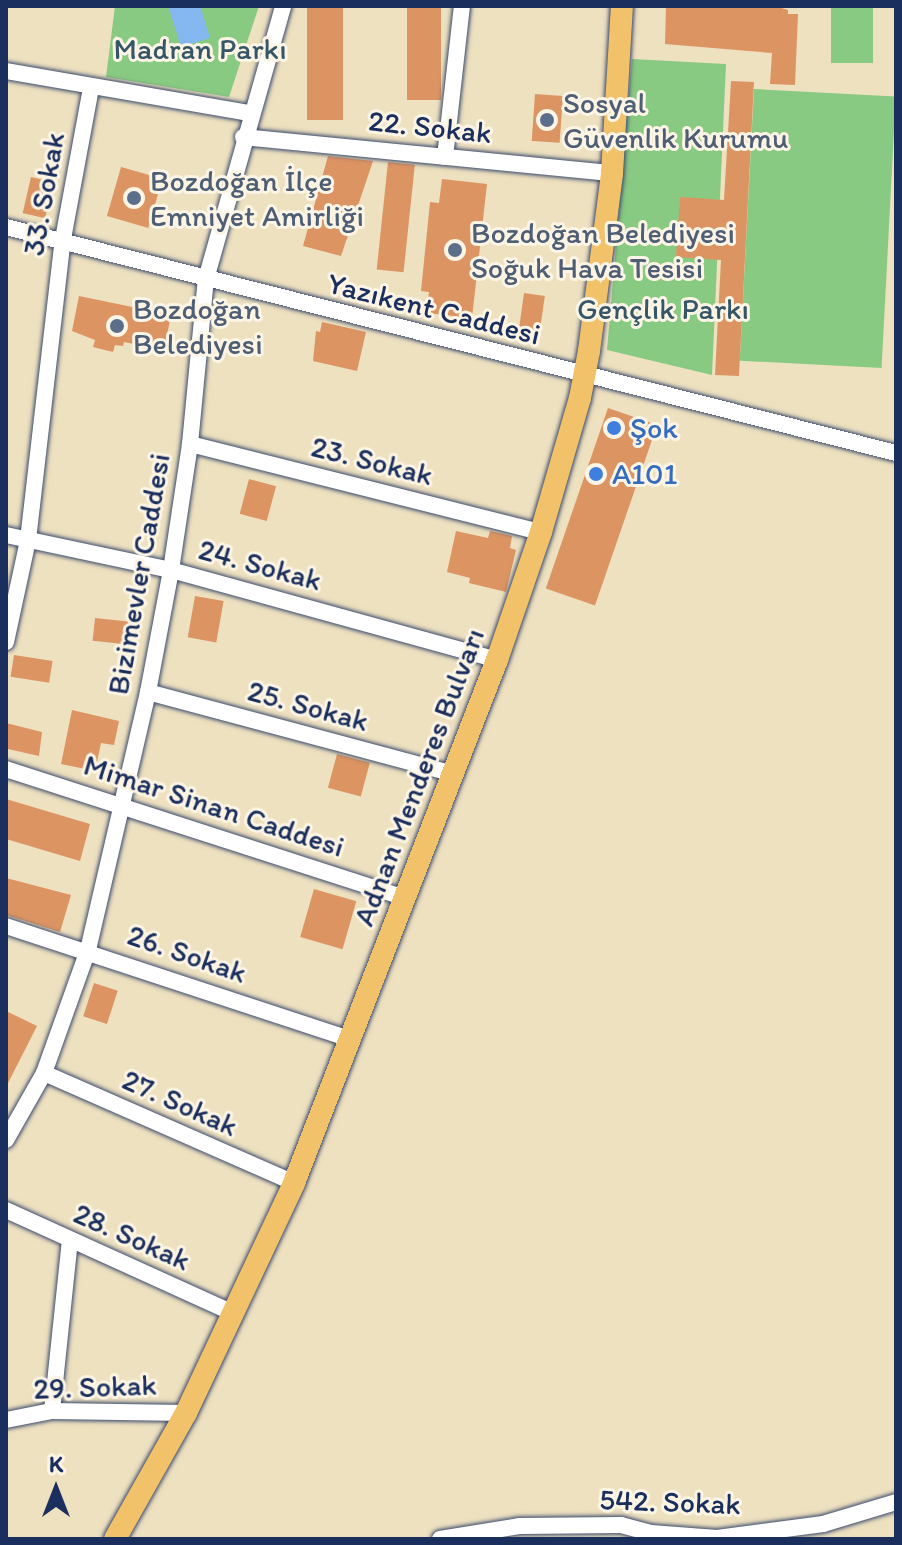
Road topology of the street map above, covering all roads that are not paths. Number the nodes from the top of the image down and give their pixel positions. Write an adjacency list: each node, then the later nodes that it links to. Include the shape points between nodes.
1 (283, 6): 6 (street, Bizimevler Caddesi)
2 (462, 6): 8 (street)
3 (622, 6): 9 (main road, Adnan Menderes Bulvarı)
4 (6, 71): 5 (street)
5 (91, 88): 6 (street); 11 (street, 33. Sokak)
6 (250, 113): 7 (street, Bizimevler Caddesi)
7 (243, 137): 8 (street, 22. Sokak); 12 (street, Bizimevler Caddesi)
8 (445, 157): 9 (street, 22. Sokak)
9 (612, 173): 13 (main road, Adnan Menderes Bulvarı)
10 (6, 227): 11 (street, Yazıkent Caddesi)
11 (63, 239): 12 (street, Yazıkent Caddesi); 18 (street, 33. Sokak)
12 (206, 279): 13 (street, Yazıkent Caddesi); 14 (street, Bizimevler Caddesi)
13 (585, 376): 15 (street, Yazıkent Caddesi); 16 (main road, Adnan Menderes Bulvarı)
14 (190, 444): 16 (street, 23. Sokak); 19 (street, Bizimevler Caddesi)
15 (896, 453)
16 (541, 532): 22 (main road, Adnan Menderes Bulvarı)
17 (6, 535): 18 (street, 24. Sokak)
18 (28, 540): 19 (street, 24. Sokak); 20 (street, 33. Sokak)
19 (171, 570): 22 (street, 24. Sokak); 23 (street, Bizimevler Caddesi)
20 (10, 613): 21 (street, 33. Sokak)
21 (6, 642)
22 (497, 660): 25 (main road, Adnan Menderes Bulvarı)
23 (148, 692): 25 (street, 25. Sokak); 26 (street, Bizimevler Caddesi)
24 (6, 769): 26 (street, Mimar Sinan Caddesi)
25 (454, 774): 27 (main road, Adnan Menderes Bulvarı)
26 (122, 804): 27 (street, Mimar Sinan Caddesi); 29 (street, Bizimevler Caddesi)
27 (405, 898): 30 (main road, Adnan Menderes Bulvarı)
28 (6, 926): 29 (street, 26. Sokak)
29 (88, 950): 30 (street, 26. Sokak); 31 (street, Bizimevler Caddesi)
30 (349, 1039): 33 (main road, Adnan Menderes Bulvarı)
31 (44, 1073): 32 (street, Bizimevler Caddesi); 33 (street, 27. Sokak)
32 (6, 1140)
33 (294, 1183): 36 (main road, Adnan Menderes Bulvarı)
34 (6, 1210): 35 (street, 28. Sokak)
35 (70, 1241): 36 (street, 28. Sokak); 37 (street)
36 (235, 1314): 38 (main road, Adnan Menderes Bulvarı)
37 (52, 1411): 38 (street, 29. Sokak); 39 (street, 29. Sokak)
38 (186, 1413): 41 (main road, Adnan Menderes Bulvarı)
39 (6, 1420)
40 (896, 1502): 42 (street, 542. Sokak, via 823,1524 717,1538 621,1525 519,1526)
41 (117, 1535)
42 (440, 1539)

